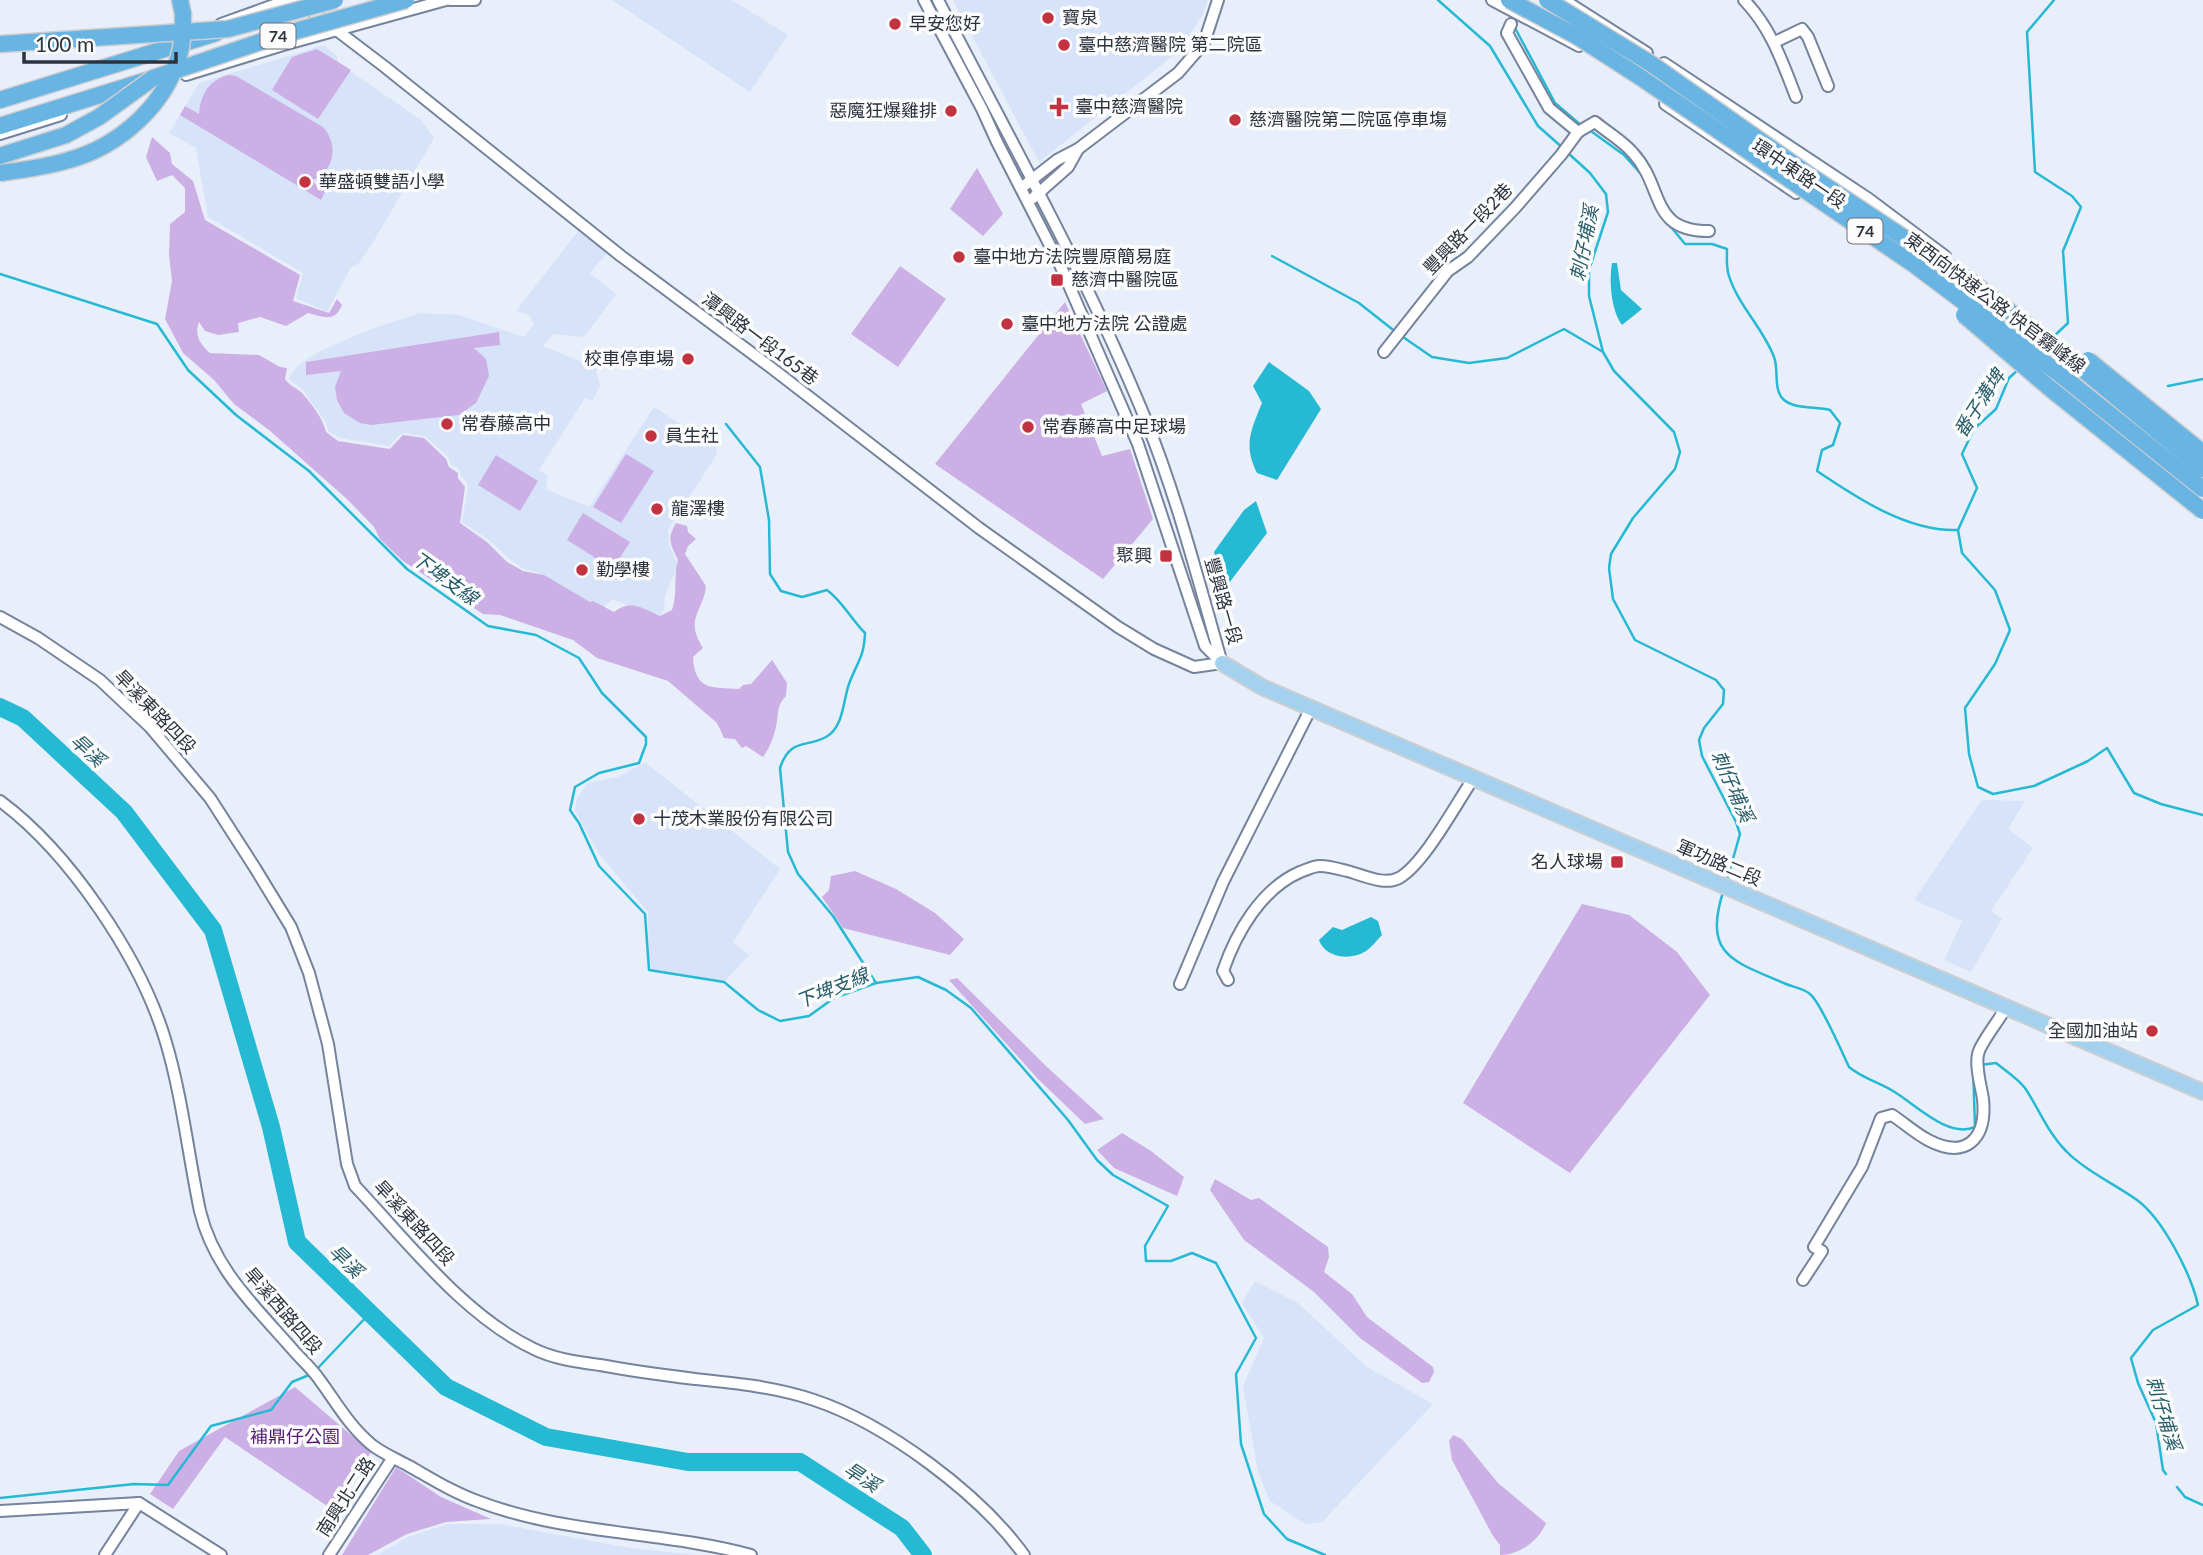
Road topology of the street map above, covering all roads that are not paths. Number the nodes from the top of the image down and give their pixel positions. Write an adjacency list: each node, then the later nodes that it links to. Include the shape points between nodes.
1 (180, 0): 31 (highway, bridge, via 180,51 163,91 144,116 96,150 70,160)
2 (288, 0): 23 (street)
3 (297, 0): 18 (street, 潭興路一段165巷)
4 (335, 0): 17 (highway, 74, bridge)
5 (406, 0): 21 (highway, 74, bridge)
6 (448, 0): 7 (street); 18 (street)
7 (475, 0)
8 (924, 0): 33 (street, 豐興路一段)
9 (938, 0): 32 (street, 豐興路一段)
10 (1218, 0): 29 (street, via 1204,43 1178,73)
11 (1492, 0): 40 (street, 環中東路一段, via 1581,47)
12 (1510, 0): 38 (highway, 東西向快速公路 快官霧峰線 / 74, bridge, via 1640,77)
13 (1547, 0): 39 (highway, 東西向快速公路 快官霧峰線 / 74, bridge, via 1650,63)
14 (1564, 0): 37 (street, 環中東路一段, via 1869,199)
15 (1744, 0): 19 (street)
16 (1511, 24): 27 (street, via 1507,33 1549,108)
17 (228, 29): 20 (highway, bridge); 25 (highway, 74, bridge)
18 (336, 30): 28 (street); 49 (street, 潭興路一段165巷, via 621,256 946,503 1118,627 1194,667)
19 (1775, 42): 22 (street, via 1802,29); 24 (street)
20 (0, 44)
21 (153, 78): 26 (highway, 74); 30 (highway, bridge, via 66,135)
22 (1828, 86)
23 (0, 93)
24 (1796, 97)
25 (0, 100)
26 (0, 126)
27 (1578, 132): 36 (street, via 1595,122 1633,152 1650,177 1664,215 1676,226); 41 (street, 豐興路一段2巷, via 1468,257 1448,271)
28 (0, 134)
29 (1078, 149): 32 (street, via 1057,159); 34 (street, via 1068,167)
30 (0, 156)
31 (0, 173)
32 (1031, 181): 33 (street); 34 (street, 豐興路一段)
33 (1020, 188): 35 (street, 豐興路一段)
34 (1038, 194): 35 (street); 49 (street, 豐興路一段, via 1074,260 1145,419 1197,569)
35 (1028, 202): 49 (street, 豐興路一段, via 1138,444 1205,646)
36 (1709, 231)
37 (1952, 262): 40 (street); 43 (street, 環中東路一段)
38 (1916, 266): 45 (highway, 東西向快速公路 快官霧峰線 / 74, bridge); 47 (highway, 74, bridge, via 1958,311)
39 (1977, 286): 42 (highway, 74, bridge, via 2066,343); 44 (highway, 東西向快速公路 快官霧峰線 / 74, bridge)
40 (1933, 287): 46 (street, 環中東路一段)
41 (1384, 352)
42 (2203, 453)
43 (2203, 463)
44 (2203, 469)
45 (2203, 489)
46 (2203, 504)
47 (2203, 511)
48 (0, 617): 65 (street, 旱溪東路四段, via 100,680 150,727 210,798 291,927 309,973 328,1044 347,1164 355,1186 470,1306 513,1338 568,1360 766,1387 815,1400 873,1427 936,1468)
49 (1222, 663): 50 (main road, 軍功路二段)
50 (1311, 708): 51 (main road, 軍功路二段); 54 (street, via 1223,883)
51 (1473, 779): 53 (street, via 1411,869 1398,879 1385,881 1321,866 1272,889 1255,907 1226,961 1223,971); 55 (main road, 軍功路二段)
52 (0, 801): 58 (street, 旱溪西路四段, via 36,833 90,896 151,1000 165,1040 209,1240 235,1285 314,1373 352,1426)
53 (1228, 979)
54 (1180, 984)
55 (2005, 1009): 56 (main road, 軍功路二段); 57 (street, via 1978,1052 1984,1118 1978,1136 1962,1148 1943,1146 1892,1115 1881,1118 1861,1167 1814,1247 1822,1251)
56 (2203, 1092)
57 (1803, 1280)
58 (392, 1459): 63 (street, 南興北二路); 64 (street, 旱溪西路四段, via 480,1502 533,1517)
59 (139, 1503): 60 (street); 61 (street); 62 (street)
60 (0, 1511)
61 (105, 1555)
62 (220, 1555)
63 (329, 1555)
64 (751, 1555)
65 (1024, 1555)

